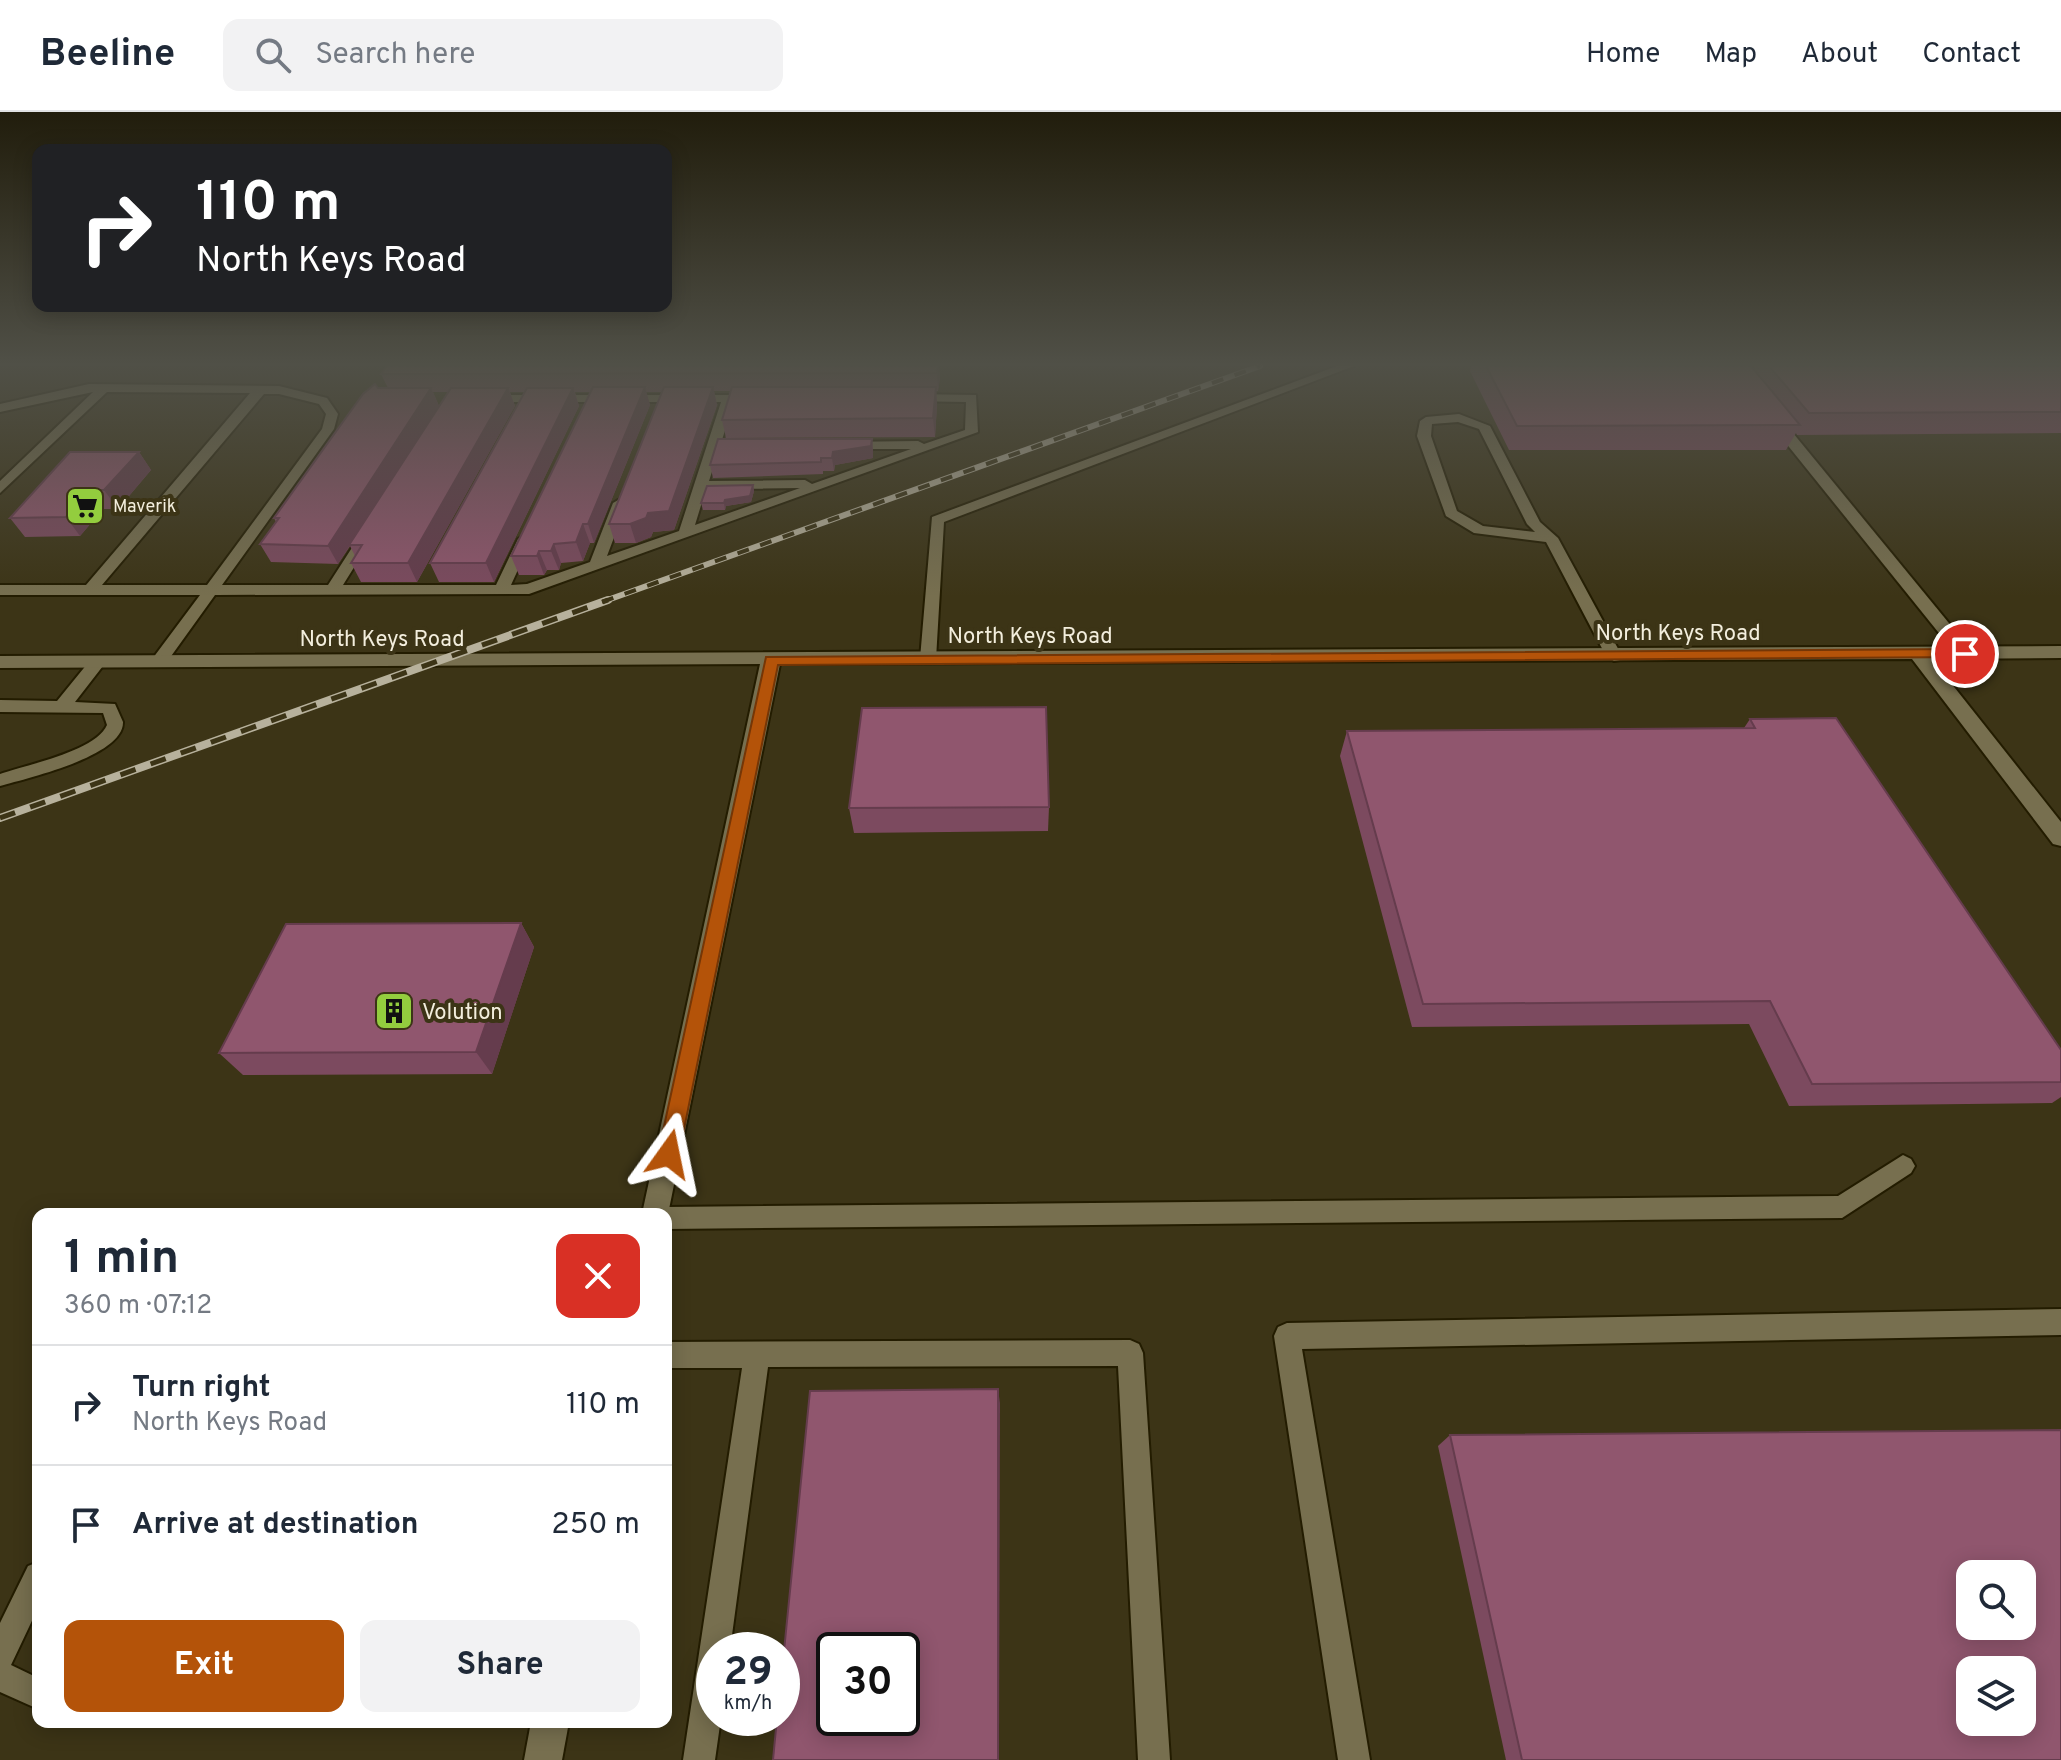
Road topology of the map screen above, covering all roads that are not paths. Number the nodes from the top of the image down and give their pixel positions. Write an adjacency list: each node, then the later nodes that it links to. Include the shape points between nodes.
1 (47, 443): 16 (lane)
2 (215, 443): 27 (lane)
3 (318, 443): 28 (lane)
4 (941, 443): 12 (lane)
5 (1143, 443): 33 (lane, via 937,520)
6 (1426, 443): 20 (lane, via 1451,513 1479,530)
7 (1493, 443): 20 (lane, via 1534,524)
8 (1794, 443): 30 (lane)
9 (714, 445): 10 (lane); 15 (lane)
10 (729, 445)
11 (824, 445): 12 (lane)
12 (935, 445): 14 (lane)
13 (629, 482): 21 (lane)
14 (822, 484): 15 (lane); 19 (lane)
15 (701, 485): 19 (lane)
16 (0, 489)
17 (381, 513): 23 (lane)
18 (534, 521): 25 (lane)
19 (685, 534): 21 (lane)
20 (1551, 538): 32 (lane)
21 (596, 565): 25 (lane, via 529,589)
22 (431, 576): 24 (lane)
23 (333, 589): 24 (lane); 28 (lane)
24 (424, 589): 25 (lane)
25 (501, 589)
26 (0, 590): 27 (lane)
27 (90, 590): 28 (lane)
28 (211, 590): 37 (lane)
29 (2061, 652): 30 (street, North Keys Road)
30 (1965, 654): 31 (street, North Keys Road)
31 (1919, 655): 32 (street, North Keys Road); 41 (street)
32 (1614, 656): 33 (street, North Keys Road)
33 (928, 659): 34 (street, North Keys Road)
34 (771, 660): 37 (street, North Keys Road); 43 (street)
35 (0, 662): 36 (street, North Keys Road)
36 (98, 662): 37 (street, North Keys Road); 38 (lane)
37 (158, 662)
38 (63, 705): 39 (lane); 40 (lane, via 109,708 114,730 101,745)
39 (0, 706)
40 (0, 780)
41 (2061, 838)
42 (1903, 1166): 44 (lane, via 1842,1207)
43 (657, 1208)
44 (672, 1218)
45 (2061, 1322): 58 (lane, via 1287,1336)
46 (757, 1354): 47 (lane); 49 (lane); 57 (lane, via 1130,1353)
47 (672, 1355)
48 (32, 1588): 50 (lane)
49 (718, 1632)
50 (0, 1655)
51 (0, 1676): 52 (lane)
52 (32, 1691)
53 (549, 1728): 55 (street)
54 (702, 1736): 56 (lane)
55 (543, 1760)
56 (699, 1760)
57 (1154, 1760)
58 (1354, 1760)

